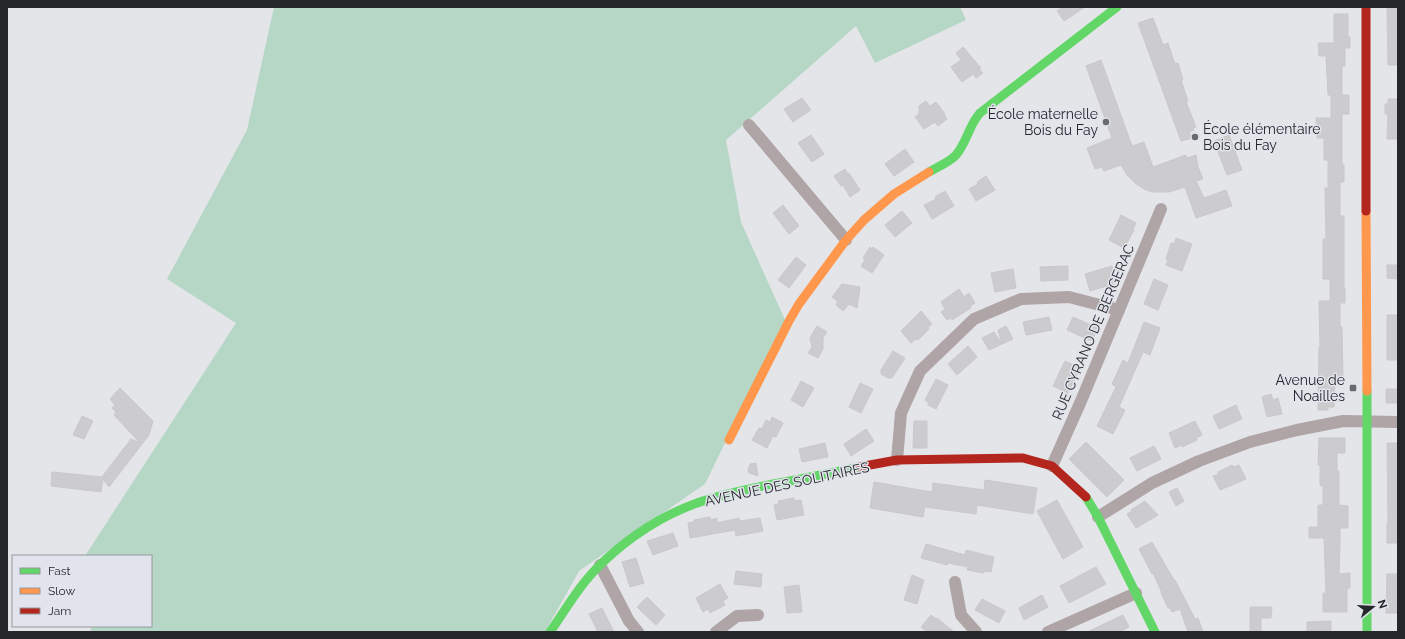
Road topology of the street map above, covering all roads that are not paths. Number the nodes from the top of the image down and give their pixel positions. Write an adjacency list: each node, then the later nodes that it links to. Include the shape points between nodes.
1 (1117, 7): 5 (street, via 988,106 974,120 955,156 894,194)
2 (1366, 7): 7 (street)
3 (749, 125): 5 (street)
4 (1161, 209): 6 (street, RUE CYRANO DE BERGERAC)
5 (846, 240): 9 (street, via 789,321)
6 (1119, 310): 10 (street, via 1069,297 1021,299 974,319 920,370 901,413); 11 (street, RUE CYRANO DE BERGERAC)
7 (1367, 421): 8 (street); 12 (street, via 1343,421 1250,442 1198,461 1152,483); 23 (street)
8 (1398, 422)
9 (729, 440)
10 (897, 460): 11 (street, AVENUE DES SOLITAIRES, via 1023,458); 13 (street, AVENUE DES SOLITAIRES, via 734,492 697,503 646,528)
11 (1052, 466): 12 (street, via 1087,498)
12 (1098, 517): 15 (street)
13 (600, 565): 17 (street, AVENUE DES SOLITAIRES, via 578,590); 18 (street, via 629,621)
14 (955, 582): 20 (street, via 961,615)
15 (1136, 593): 21 (street); 22 (street)
16 (758, 615): 19 (street, via 737,616)
17 (550, 632)
18 (638, 632)
19 (716, 632)
20 (976, 632)
21 (1048, 632)
22 (1155, 632)
23 (1367, 632)

